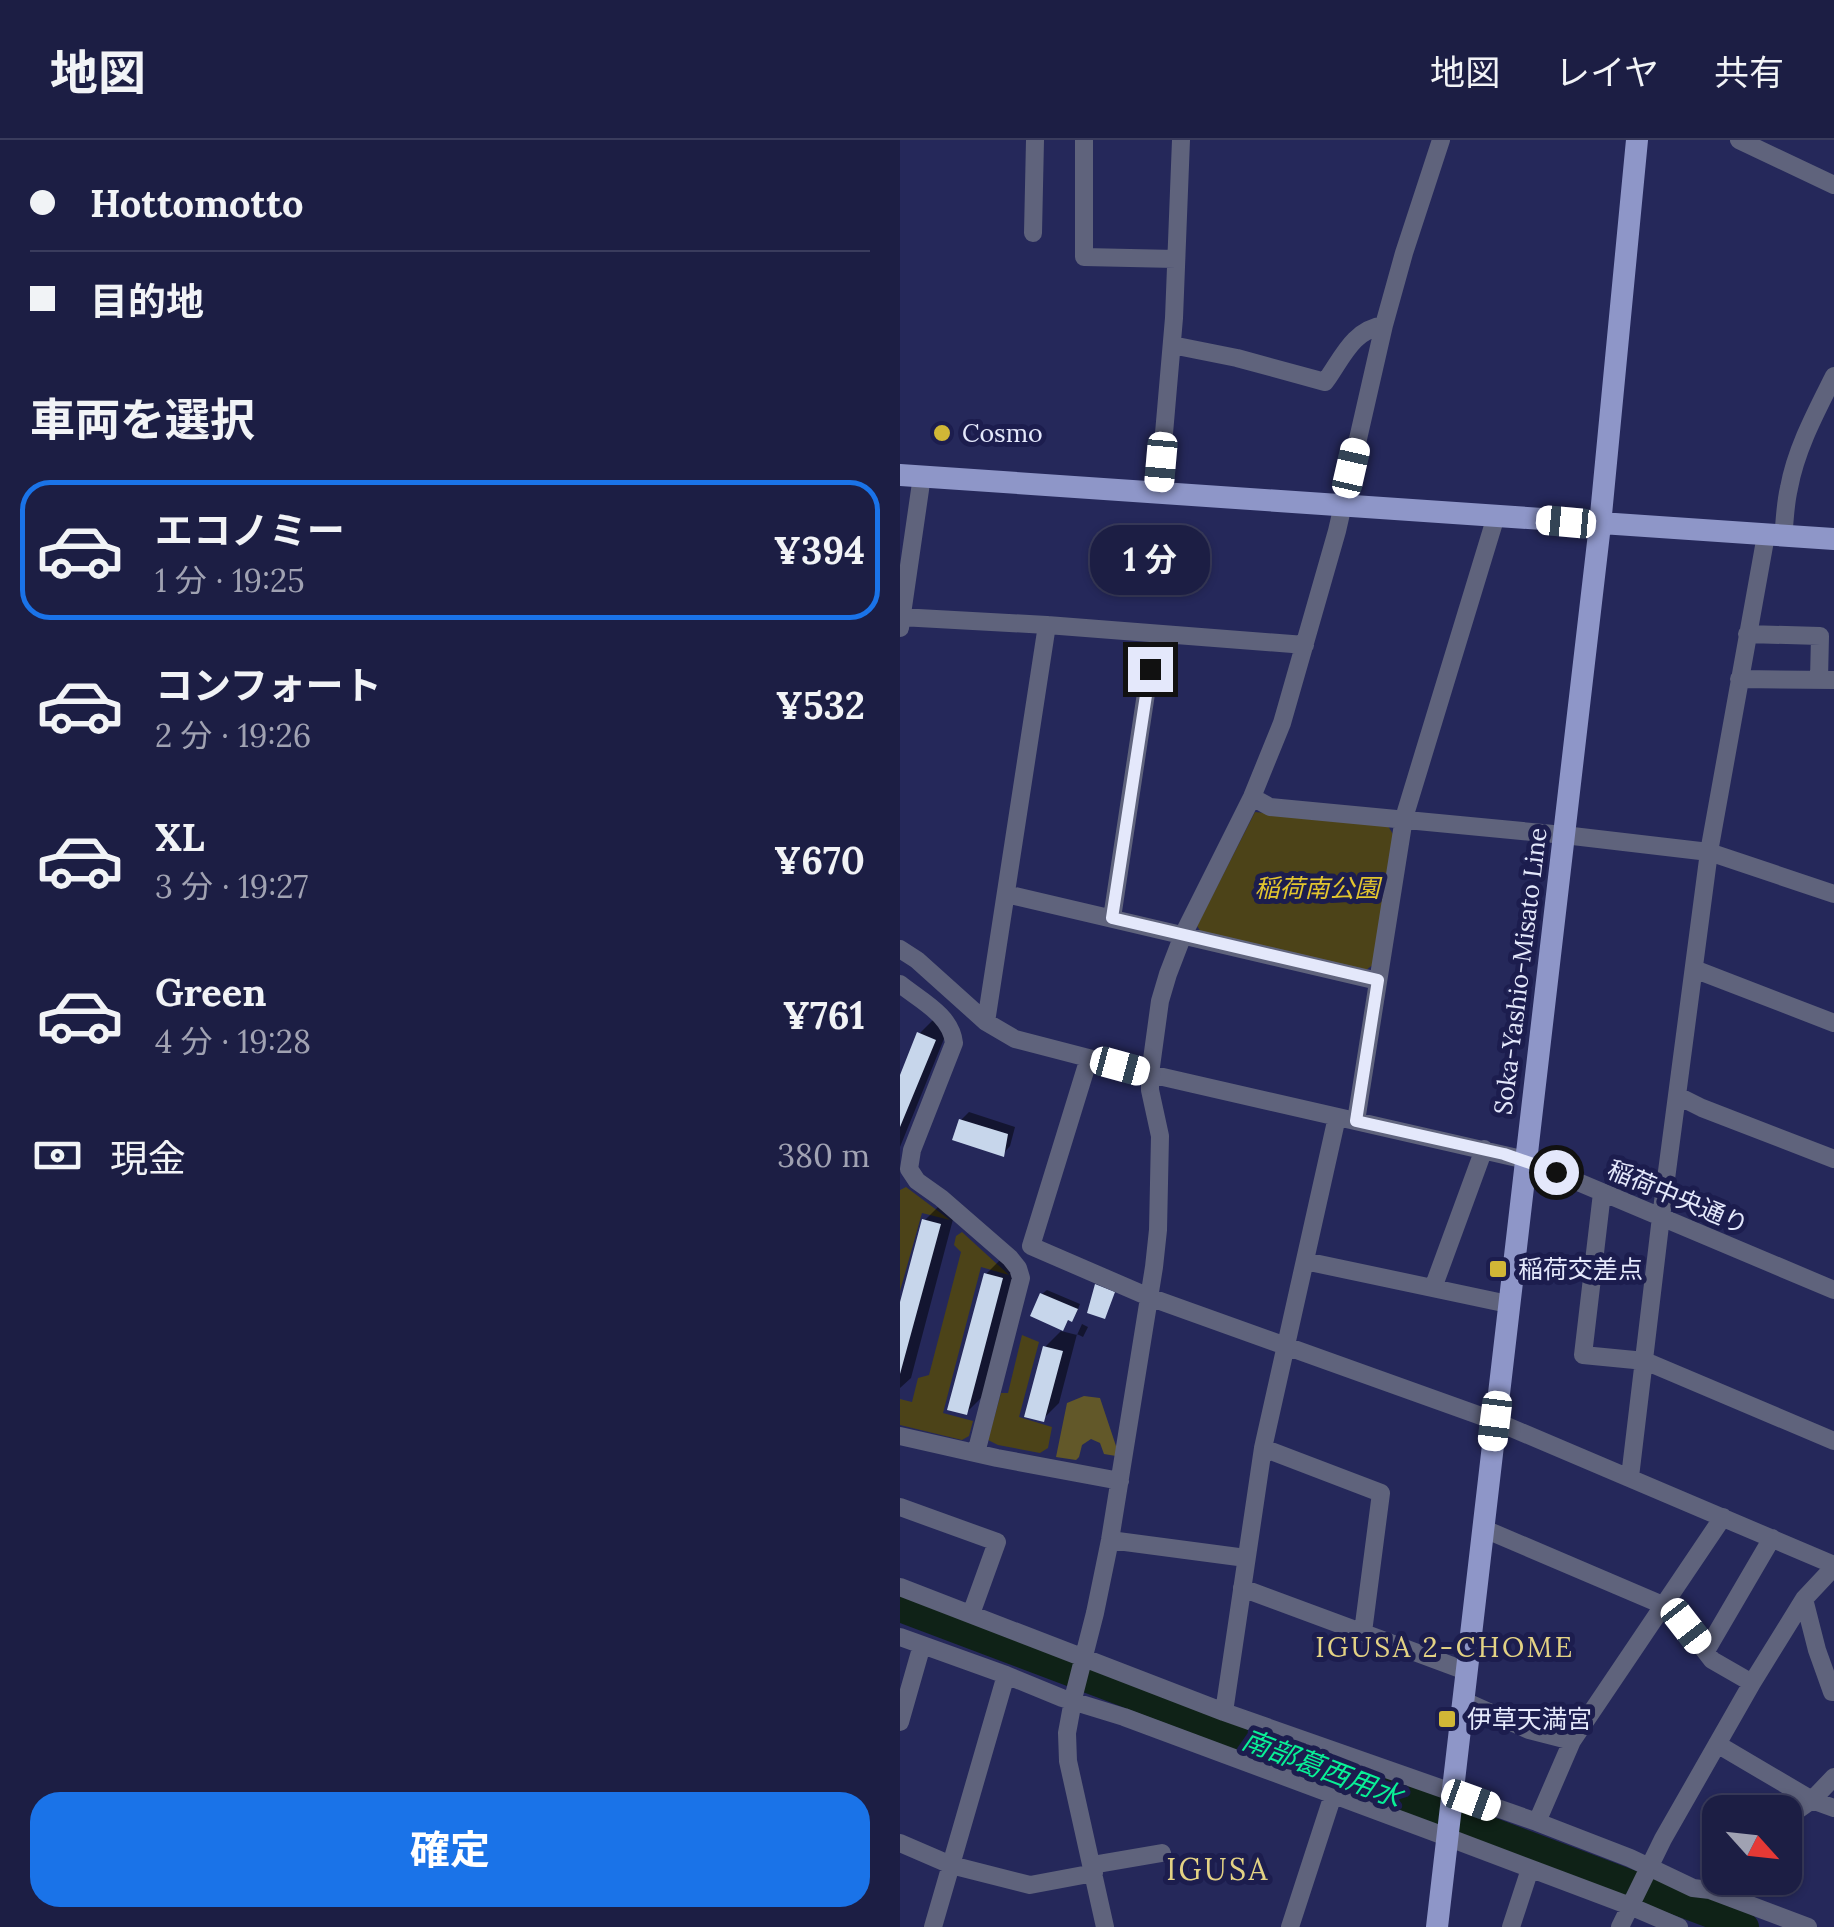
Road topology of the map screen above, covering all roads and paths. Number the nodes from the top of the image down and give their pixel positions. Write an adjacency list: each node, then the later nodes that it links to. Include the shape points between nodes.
1 (1035, 140): 9 (street)
2 (1084, 140): 10 (street, via 1084,257)
3 (1181, 140): 10 (street)
4 (1420, 140): 7 (street)
5 (1636, 140): 18 (main road, Soka-Yashio-Misato Line)
6 (1740, 140): 8 (street)
7 (1441, 141): 11 (street)
8 (1834, 185)
9 (1033, 233)
10 (1176, 259): 12 (street)
11 (1384, 325): 12 (street, via 1357,337 1326,382); 16 (street)
12 (1172, 344): 15 (street)
13 (1834, 376): 19 (street, via 1795,463)
14 (911, 476): 15 (main road); 21 (street)
15 (1159, 491): 16 (main road)
16 (1342, 506): 17 (main road); 25 (street)
17 (1496, 516): 18 (main road); 29 (street)
18 (1600, 524): 19 (main road); 30 (main road, Soka-Yashio-Misato Line)
19 (1774, 536): 20 (main road); 24 (street)
20 (1834, 539)
21 (901, 621): 22 (street)
22 (1047, 625): 23 (street); 32 (street)
23 (1155, 634): 25 (street); 34 (street)
24 (1748, 634): 26 (street); 27 (street, via 1820,636)
25 (1305, 645): 28 (street)
26 (1739, 679): 27 (street); 31 (street)
27 (1827, 680)
28 (1252, 797): 29 (street, via 1270,806); 35 (street)
29 (1404, 818): 30 (street); 38 (street)
30 (1564, 835): 31 (street); 48 (main road, Soka-Yashio-Misato Line)
31 (1709, 852): 33 (street); 37 (street)
32 (1006, 894): 34 (street); 40 (street)
33 (1834, 894)
34 (1112, 918): 35 (street)
35 (1183, 935): 38 (street); 43 (street, via 1160,1001)
36 (900, 949): 40 (street, 稲荷中央通り)
37 (1694, 969): 41 (street); 44 (street)
38 (1378, 980): 45 (street)
39 (900, 984): 62 (street, via 946,1021 954,1043 909,1160 911,1176 1010,1258 1021,1278)
40 (986, 1022): 42 (street, 稲荷中央通り, via 1015,1039)
41 (1834, 1023)
42 (1089, 1058): 43 (street, 稲荷中央通り); 54 (street, via 1031,1246)
43 (1150, 1074): 45 (street, 稲荷中央通り); 54 (street, via 1160,1136)
44 (1678, 1096): 47 (street); 50 (street)
45 (1347, 1119): 46 (street, 稲荷中央通り); 51 (street)
46 (1484, 1150): 48 (street, 稲荷中央通り); 52 (street)
47 (1834, 1159)
48 (1526, 1160): 49 (street, 稲荷中央通り); 55 (main road, Soka-Yashio-Misato Line)
49 (1602, 1193): 50 (street, 稲荷中央通り); 57 (street, via 1584,1355)
50 (1661, 1217): 53 (street, 稲荷中央通り); 57 (street)
51 (1305, 1262): 52 (street); 56 (street)
52 (1433, 1288): 55 (street)
53 (1834, 1290)
54 (1149, 1297): 56 (street); 64 (street)
55 (1508, 1304): 58 (main road, Soka-Yashio-Misato Line)
56 (1286, 1348): 58 (street); 61 (street)
57 (1645, 1361): 60 (street); 63 (street)
58 (1495, 1421): 63 (street); 67 (main road, Soka-Yashio-Misato Line)
59 (900, 1436): 62 (street)
60 (1834, 1441)
61 (1262, 1448): 70 (street); 77 (street, via 1381,1493)
62 (976, 1453): 64 (street)
63 (1630, 1477): 66 (street)
64 (1120, 1481): 69 (street)
65 (900, 1507): 76 (street, via 996,1542)
66 (1724, 1517): 68 (street); 75 (street)
67 (1482, 1528): 75 (street); 82 (main road, Soka-Yashio-Misato Line)
68 (1772, 1538): 71 (street); 80 (street)
69 (1110, 1540): 70 (street); 81 (street)
70 (1246, 1558): 73 (street)
71 (1834, 1566): 74 (street)
72 (900, 1587): 76 (street)
73 (1242, 1588): 77 (street); 88 (street)
74 (1804, 1599): 84 (street); 85 (street)
75 (1666, 1604): 80 (street); 90 (street)
76 (971, 1614): 81 (street)
77 (1362, 1632): 82 (street)
78 (900, 1636): 79 (street)
79 (922, 1645): 83 (street); 89 (street)
80 (1706, 1651): 84 (street)
81 (1082, 1662): 86 (street); 88 (street)
82 (1466, 1671): 87 (main road, Soka-Yashio-Misato Line)
83 (1006, 1675): 86 (street); 102 (street)
84 (1752, 1683): 91 (street)
85 (1834, 1692)
86 (1073, 1698): 93 (street); 103 (street, via 1068,1761)
87 (1462, 1700): 90 (street); 94 (main road, Soka-Yashio-Misato Line)
88 (1224, 1712): 94 (street)
89 (900, 1722)
90 (1572, 1741): 98 (street)
91 (1718, 1744): 95 (street); 105 (street)
92 (1834, 1777): 95 (street)
93 (1332, 1794): 99 (street); 111 (street)
94 (1451, 1797): 98 (street); 99 (main road, Soka-Yashio-Misato Line)
95 (1812, 1800): 96 (street); 97 (street)
96 (1802, 1807)
97 (1834, 1808)
98 (1537, 1822): 105 (street)
99 (1448, 1833): 104 (street); 112 (main road, Soka-Yashio-Misato Line)
100 (900, 1843): 102 (street)
101 (1162, 1853): 103 (street)
102 (951, 1865): 103 (street, via 1030,1884); 109 (street)
103 (1093, 1869): 110 (street)
104 (1530, 1869): 108 (street); 113 (street)
105 (1647, 1872): 106 (street); 108 (street)
106 (1702, 1889)
107 (1723, 1895): 116 (street)
108 (1632, 1903): 114 (street); 115 (street)
109 (933, 1927)
110 (1105, 1927)
111 (1290, 1927)
112 (1436, 1927)
113 (1511, 1927)
114 (1620, 1927)
115 (1679, 1927)
116 (1808, 1927)

